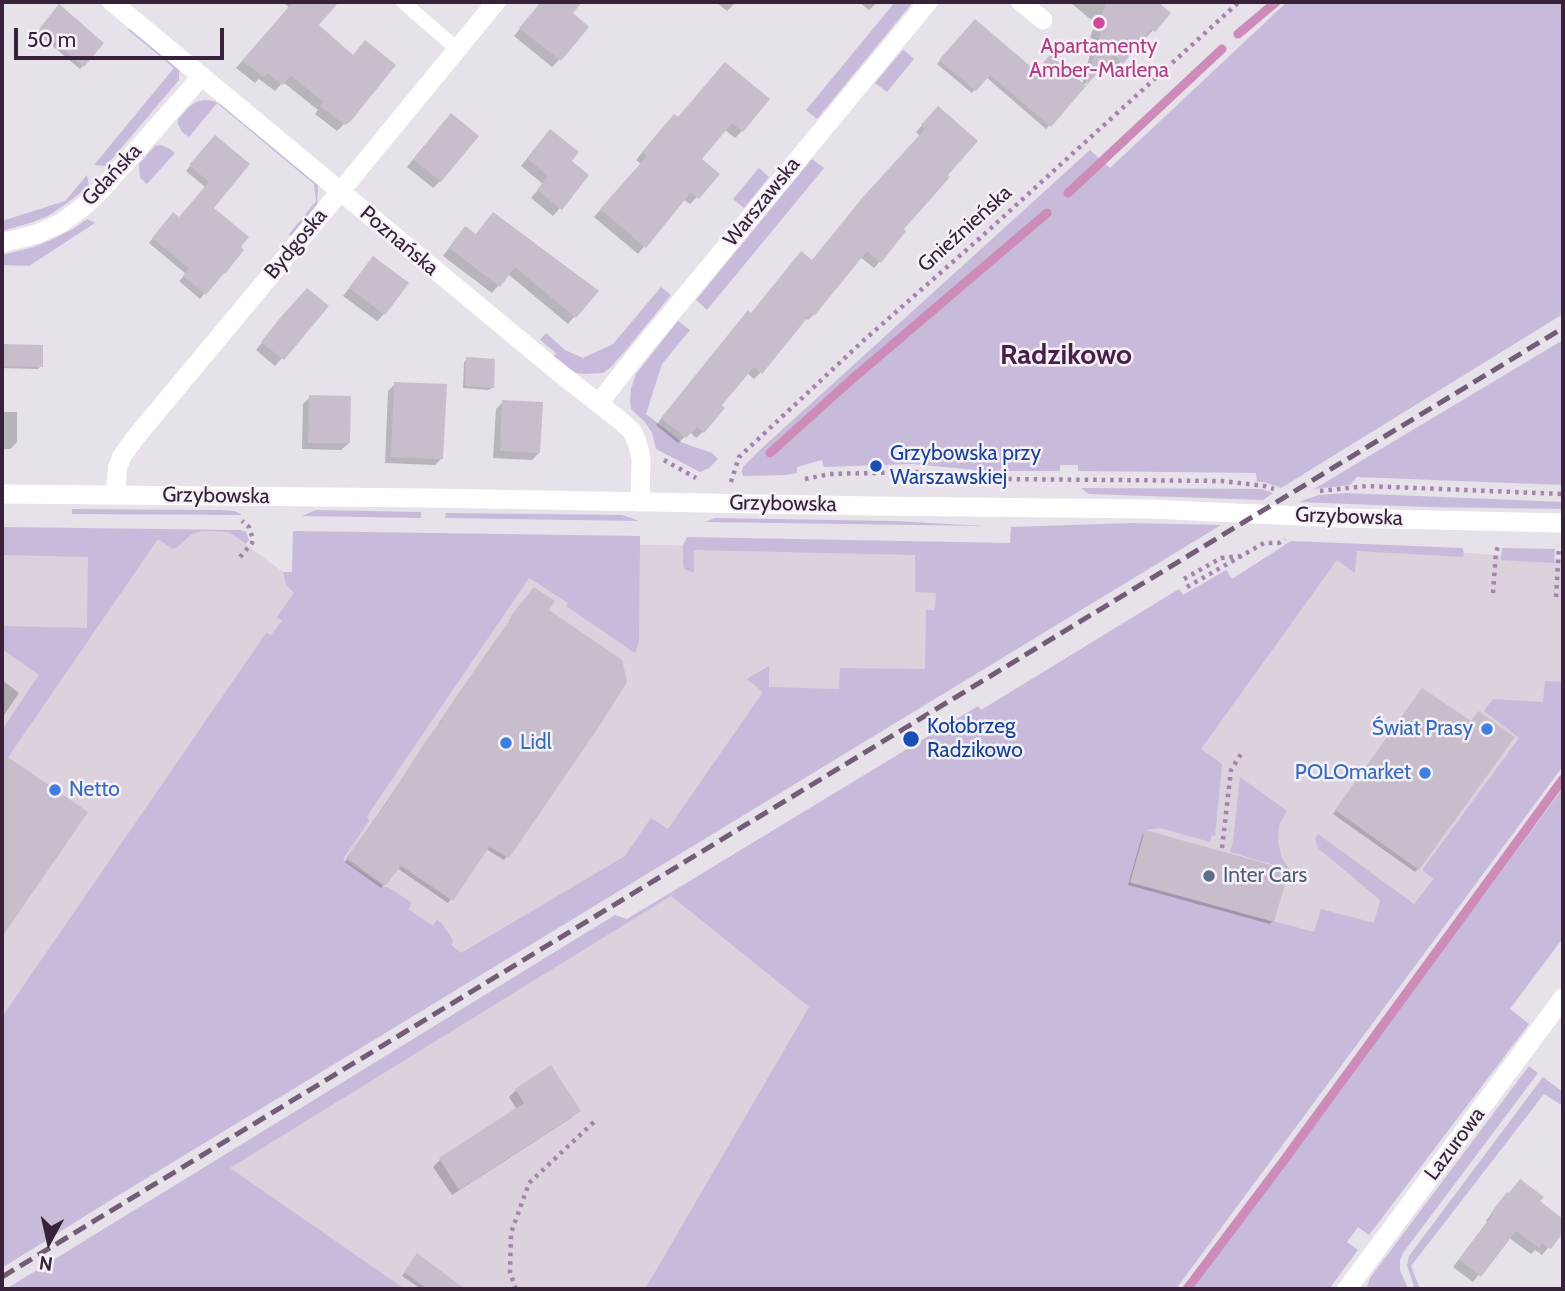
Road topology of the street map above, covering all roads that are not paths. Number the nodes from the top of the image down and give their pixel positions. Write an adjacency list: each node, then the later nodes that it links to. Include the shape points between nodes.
1 (112, 2): 8 (street, Poznańska)
2 (402, 2): 7 (lane)
3 (496, 2): 7 (street, Bydgoska)
4 (928, 2): 11 (street, Warszawska)
5 (1021, 2): 6 (street)
6 (1044, 20)
7 (457, 49): 9 (street, Bydgoska)
8 (202, 76): 9 (street, Poznańska); 10 (street, Gdańska, via 83,207 37,234)
9 (340, 192): 11 (street, Poznańska); 13 (street, Bydgoska, via 135,438 118,466)
10 (2, 243)
11 (599, 403): 14 (street, Poznańska, via 632,431 637,442)
12 (2, 494): 13 (street, Grzybowska)
13 (116, 495): 14 (street, Grzybowska)
14 (640, 502): 15 (street, Grzybowska, via 1151,509)
15 (1563, 523)
16 (1563, 998): 17 (street, Lazurowa)
17 (1347, 1289)

